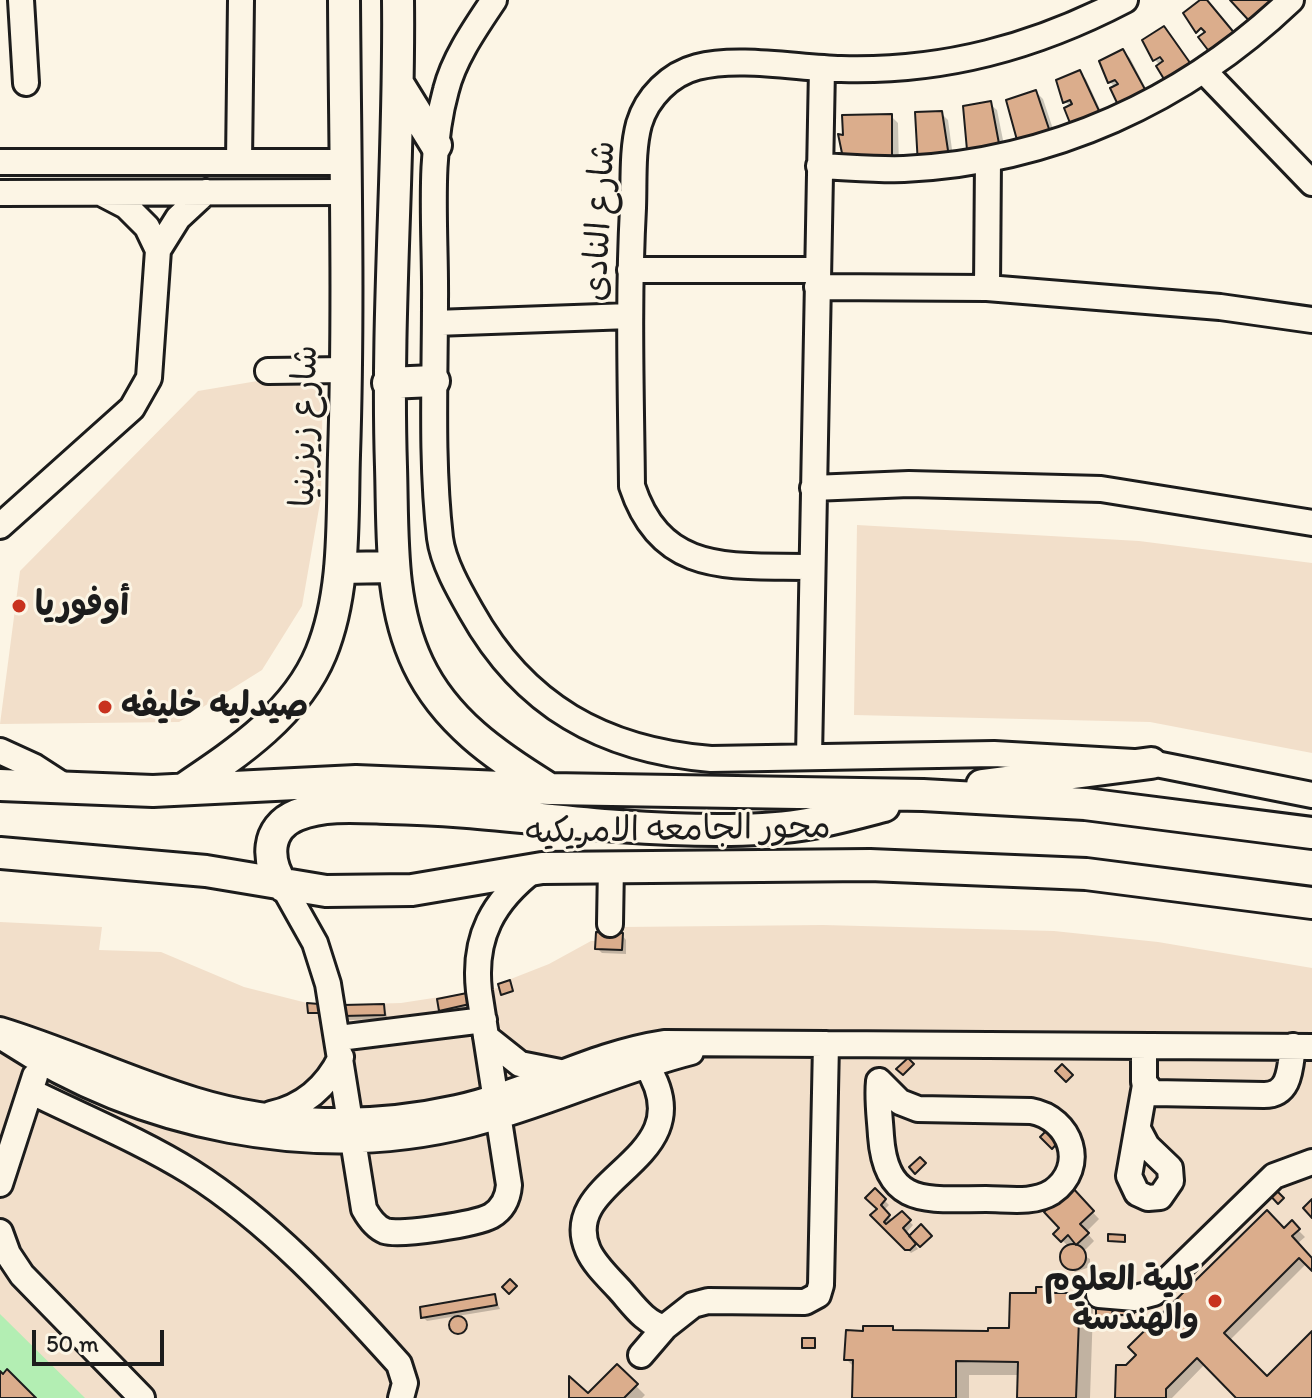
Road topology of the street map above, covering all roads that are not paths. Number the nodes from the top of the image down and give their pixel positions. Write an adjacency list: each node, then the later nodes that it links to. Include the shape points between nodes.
1 (21, 0): 10 (street)
2 (241, 0): 15 (street)
3 (344, 0): 17 (main road, شارع زيزينيا)
4 (398, 0): 11 (main road)
5 (494, 0): 12 (street, via 446,89)
6 (1125, 0): 8 (street, شارع النادى, via 1057,32 981,57 875,70)
7 (1291, 0): 9 (street)
8 (822, 68): 16 (street); 23 (street, شارع النادى, via 712,63 675,76 659,89 637,134)
9 (1205, 72): 13 (street, via 1122,117 1067,139); 18 (street)
10 (26, 83)
11 (399, 85): 12 (main road); 32 (main road)
12 (436, 145): 27 (street)
13 (988, 159): 16 (street, via 904,169); 25 (street)
14 (0, 162): 15 (street)
15 (239, 162): 17 (street)
16 (819, 166): 24 (street)
17 (345, 177): 19 (street); 29 (main road, شارع زيزينيا)
18 (1312, 183)
19 (206, 192): 20 (street); 22 (street, via 178,218)
20 (101, 193): 21 (street); 22 (street, via 126,206 147,227)
21 (6, 197)
22 (158, 250): 35 (street, via 152,364 145,388 132,408)
23 (630, 270): 24 (street); 26 (street, شارع النادى)
24 (817, 278): 25 (street); 33 (street)
25 (987, 288): 28 (street)
26 (630, 308): 27 (street); 37 (street, شارع النادى, via 632,486 654,532 696,560)
27 (435, 315): 31 (street)
28 (1312, 320)
29 (346, 370): 30 (street); 38 (main road, شارع زيزينيا)
30 (268, 371)
31 (434, 381): 32 (main road); 40 (street, via 440,541 461,593 505,664 543,701 584,726 672,756)
32 (388, 383): 36 (main road)
33 (813, 488): 34 (street, via 1101,489); 37 (street)
34 (1312, 523)
35 (0, 526)
36 (393, 567): 38 (main road); 44 (main road, via 403,624 442,704 472,735)
37 (811, 567): 40 (street)
38 (340, 568): 45 (main road, شارع زيزينيا, via 321,652 291,701 257,736)
39 (0, 751): 43 (street)
40 (809, 757): 41 (street, via 994,754)
41 (1151, 763): 46 (main road); 47 (street)
42 (0, 785): 43 (main road, محور الجامعه الامريكيه)
43 (69, 789): 45 (main road, محور الجامعه الامريكيه)
44 (550, 789): 45 (main road, محور الجامعه الامريكيه, via 356,781); 46 (main road, محور الجامعه الامريكيه)
45 (181, 790)
46 (923, 795): 48 (main road, محور الجامعه الامريكيه, via 1085,804); 52 (main road, via 776,827 633,826 449,809 326,809 293,817 276,832 271,866)
47 (1312, 795)
48 (1312, 833)
49 (0, 853): 52 (main road, محور الجامعه الامريكيه, via 206,871)
50 (611, 865): 51 (main road, محور الجامعه الامريكيه); 53 (main road, محور الجامعه الامريكيه, via 979,868 1199,886); 54 (street)
51 (535, 869): 52 (main road, محور الجامعه الامريكيه, via 412,890); 55 (street, via 500,901 484,928 477,973)
52 (283, 886): 62 (street, via 315,943)
53 (1312, 903)
54 (610, 924)
55 (485, 1029): 62 (street); 65 (street, via 520,1064); 69 (street)
56 (0, 1033): 63 (street)
57 (733, 1044): 58 (street); 64 (street); 65 (street, via 687,1041 641,1047)
58 (826, 1044): 59 (street); 77 (street, via 818,1295 805,1302 700,1302)
59 (875, 1044): 61 (street); 66 (street)
60 (1302, 1046): 61 (street); 67 (street, via 1287,1082 1271,1095 1158,1094)
61 (1144, 1047): 67 (street)
62 (340, 1048): 70 (street, via 330,1076 307,1099); 72 (street)
63 (37, 1051): 68 (street); 70 (street, via 196,1101); 72 (street, via 90,1086 212,1127 282,1138)
64 (646, 1065): 69 (street); 77 (street, via 660,1095 657,1132 641,1156 596,1198 584,1229 594,1260 649,1321)
65 (563, 1072): 69 (street)
66 (879, 1081): 66 (street, via 884,1164 894,1183 911,1195 1031,1199 1051,1192 1065,1179 1071,1144 1048,1116 1031,1111 918,1109 900,1102)
67 (1145, 1085): 71 (street)
68 (32, 1092): 74 (street); 80 (street, via 168,1158 246,1212 399,1364 405,1383)
69 (497, 1107): 72 (street, via 424,1115); 72 (street, via 509,1185 503,1205 484,1219 432,1228 395,1233 372,1222 362,1201)
70 (267, 1115): 72 (street)
71 (1138, 1129)
72 (352, 1131)
73 (1312, 1162): 76 (street, via 1267,1182 1154,1293 1135,1298)
74 (0, 1184)
75 (0, 1232): 79 (street, via 22,1275)
76 (1099, 1295)
77 (665, 1327): 78 (street)
78 (641, 1355)
79 (142, 1398)
80 (401, 1398)

